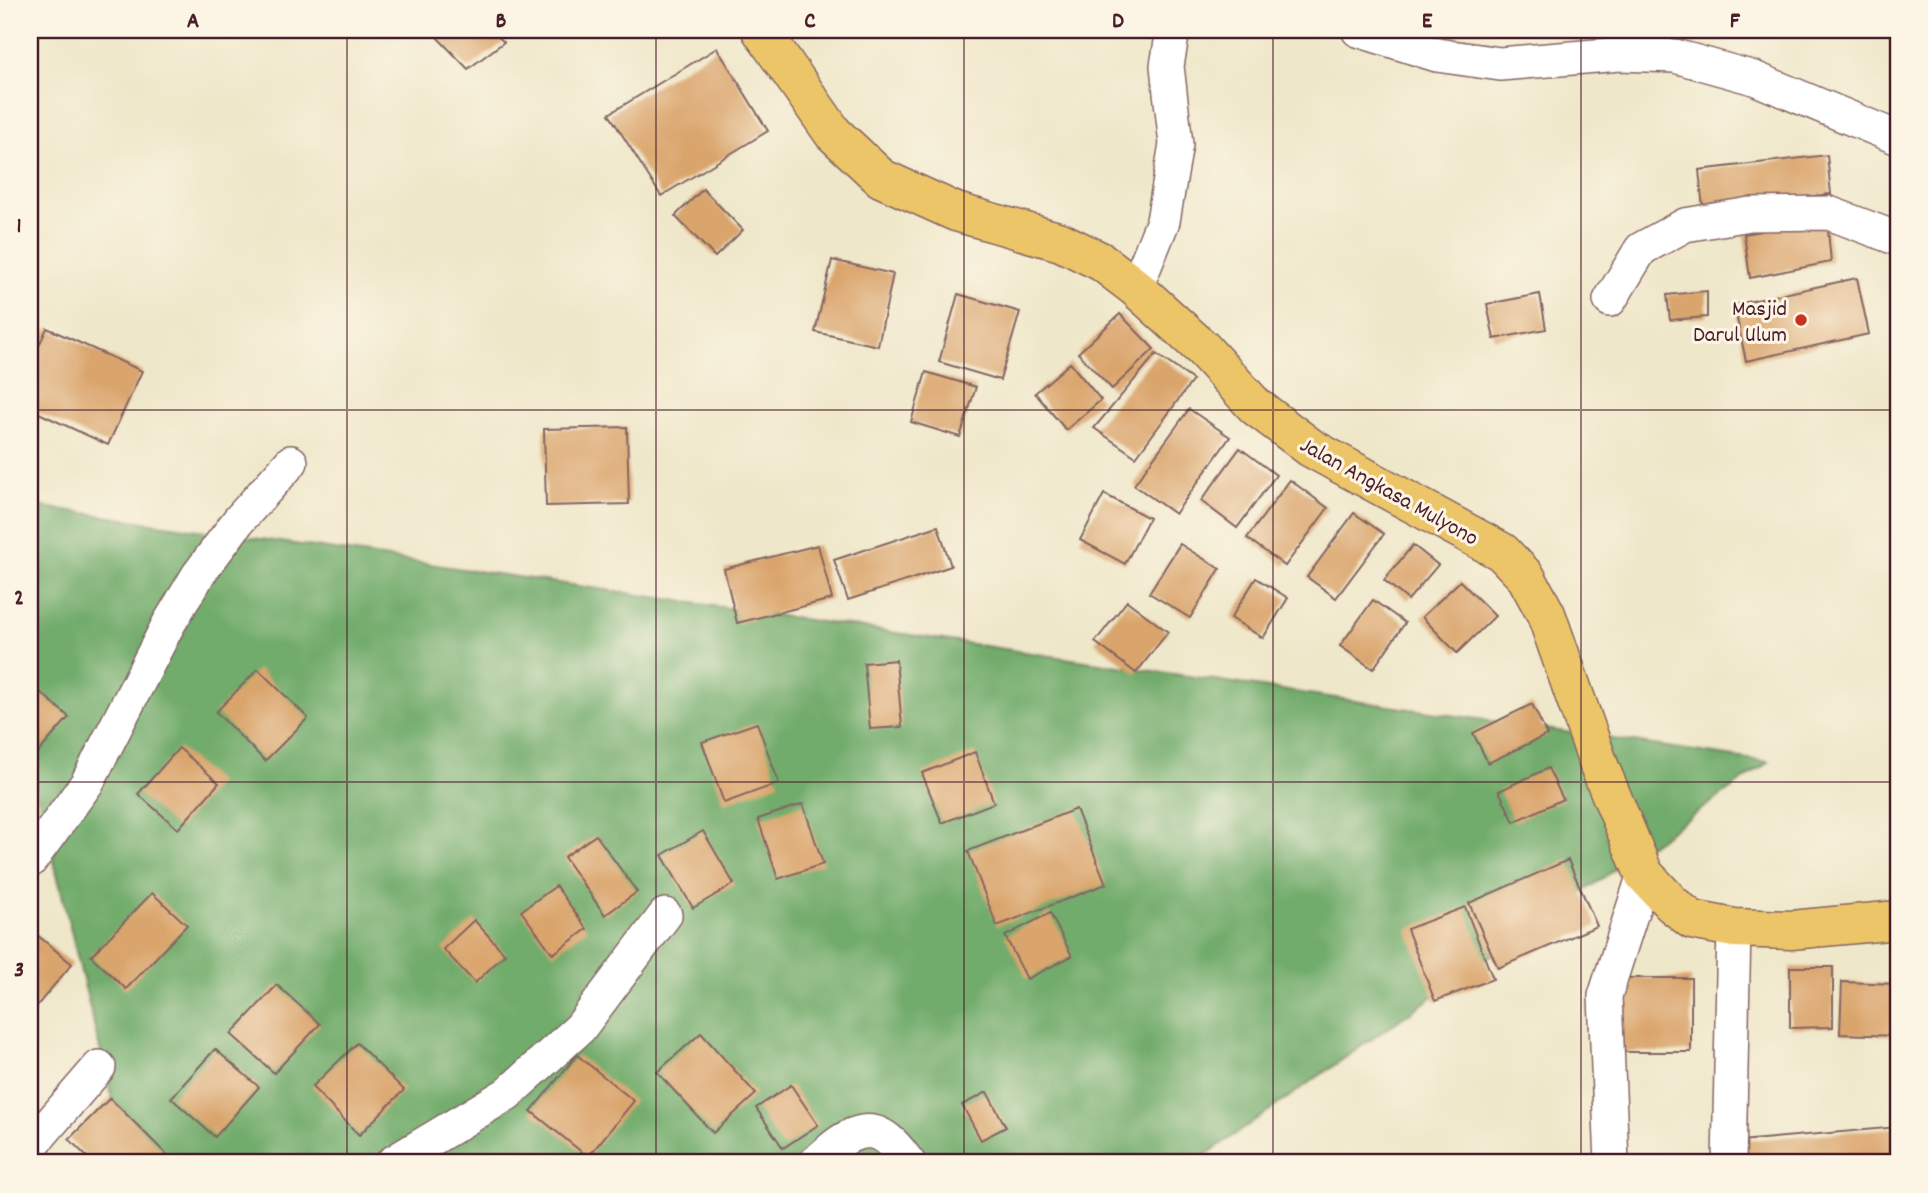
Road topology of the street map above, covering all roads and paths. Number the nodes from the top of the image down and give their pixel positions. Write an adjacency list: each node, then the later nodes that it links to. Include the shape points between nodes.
1 (761, 30): 6 (main road, Jalan Angkasa Mulyono, via 833,133 881,177 956,212 1061,242 1102,262)
2 (1173, 30): 6 (street, via 1167,66 1176,144 1163,221)
3 (1358, 30): 4 (street, via 1437,55 1500,64 1620,54 1675,56 1754,78)
4 (1898, 138)
5 (1898, 239): 7 (street, via 1829,213 1750,214 1685,225 1641,249)
6 (1136, 288): 10 (main road, Jalan Angkasa Mulyono, via 1203,349 1255,407 1311,449 1502,552 1526,577 1546,614 1600,768)
7 (1610, 300)
8 (291, 462): 9 (street, via 198,575 87,783)
9 (30, 861)
10 (1644, 874): 13 (main road, Jalan Angkasa Mulyono, via 1692,920); 19 (street, via 1605,996)
11 (665, 915): 16 (street, via 580,1028 507,1094)
12 (1898, 920): 13 (main road, Jalan Angkasa Mulyono, via 1791,930)
13 (1734, 928): 20 (street)
14 (99, 1068): 15 (street)
15 (30, 1147)
16 (392, 1163)
17 (815, 1163): 18 (street, via 841,1138 856,1133 890,1140)
18 (909, 1163)
19 (1612, 1163)
20 (1729, 1163)

